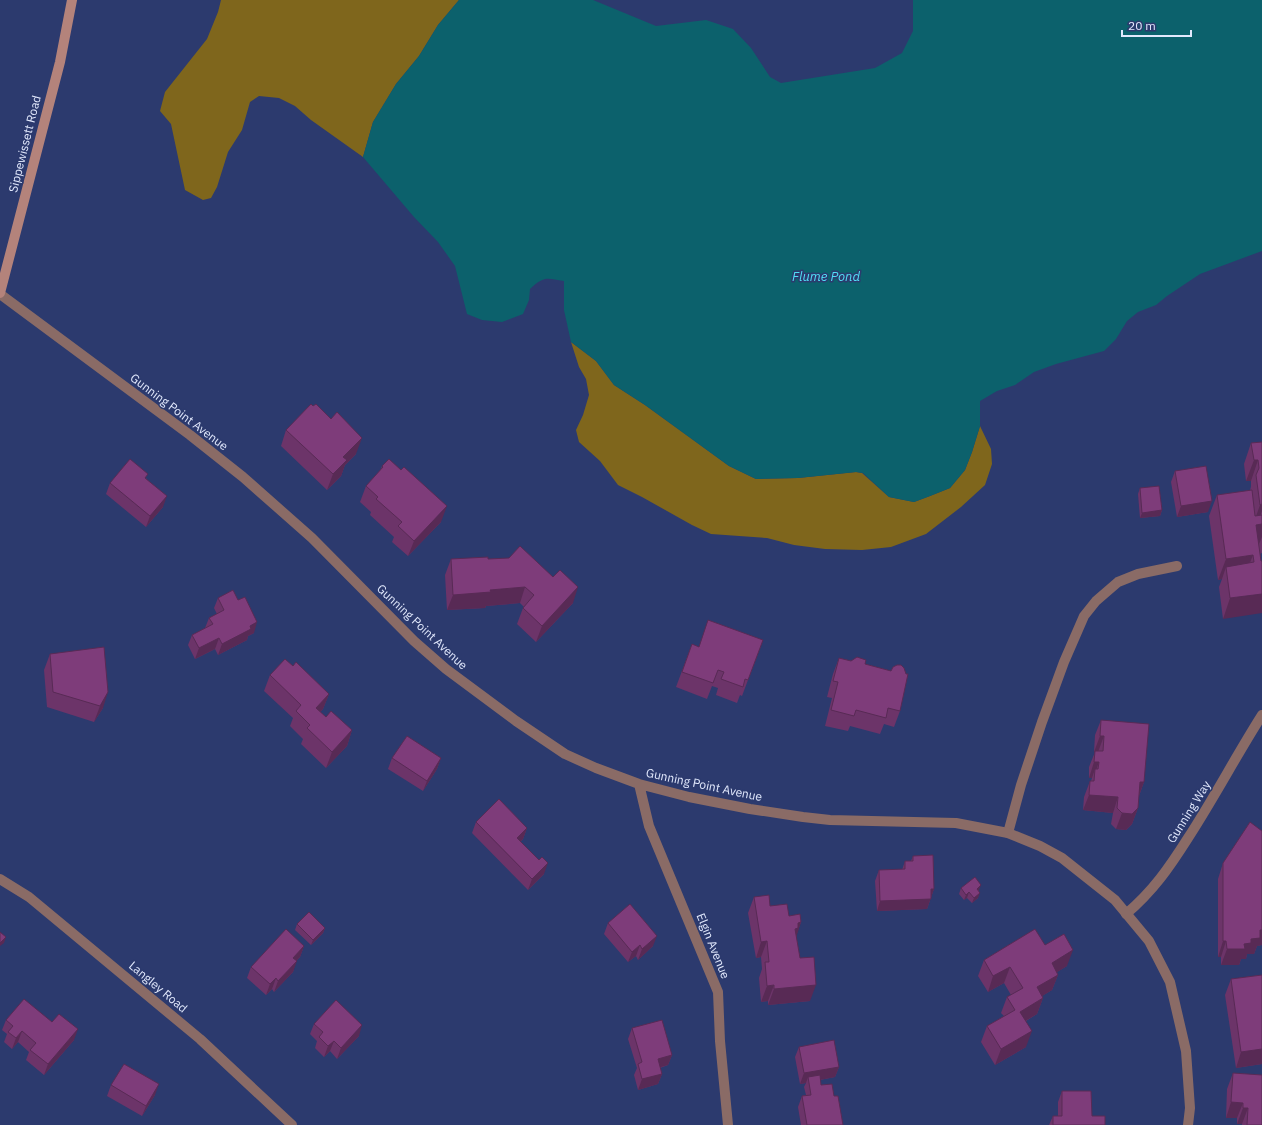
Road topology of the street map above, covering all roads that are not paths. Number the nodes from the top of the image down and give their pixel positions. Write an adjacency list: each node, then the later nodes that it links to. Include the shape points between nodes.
1 (72, 0): 2 (main road, Sippewissett Road, via 60,62)
2 (0, 294): 5 (street, Gunning Point Avenue, via 243,477 312,538 446,669 564,754)
3 (1177, 566): 6 (street, via 1138,574 1118,582 1096,601 1084,616 1042,722)
4 (1262, 715): 8 (street, Gunning Way, via 1173,861 1143,900)
5 (639, 784): 6 (street, Gunning Point Avenue, via 689,797 803,817 956,823); 10 (street, Elgin Avenue, via 649,826 718,992)
6 (1008, 833): 8 (street, Gunning Point Avenue, via 1062,858 1115,900)
7 (0, 879): 9 (street, Langley Road, via 29,897 200,1038)
8 (1126, 914): 11 (street, Gunning Point Avenue, via 1149,941 1170,982 1186,1051 1190,1108)
9 (292, 1125)
10 (728, 1125)
11 (1188, 1125)

